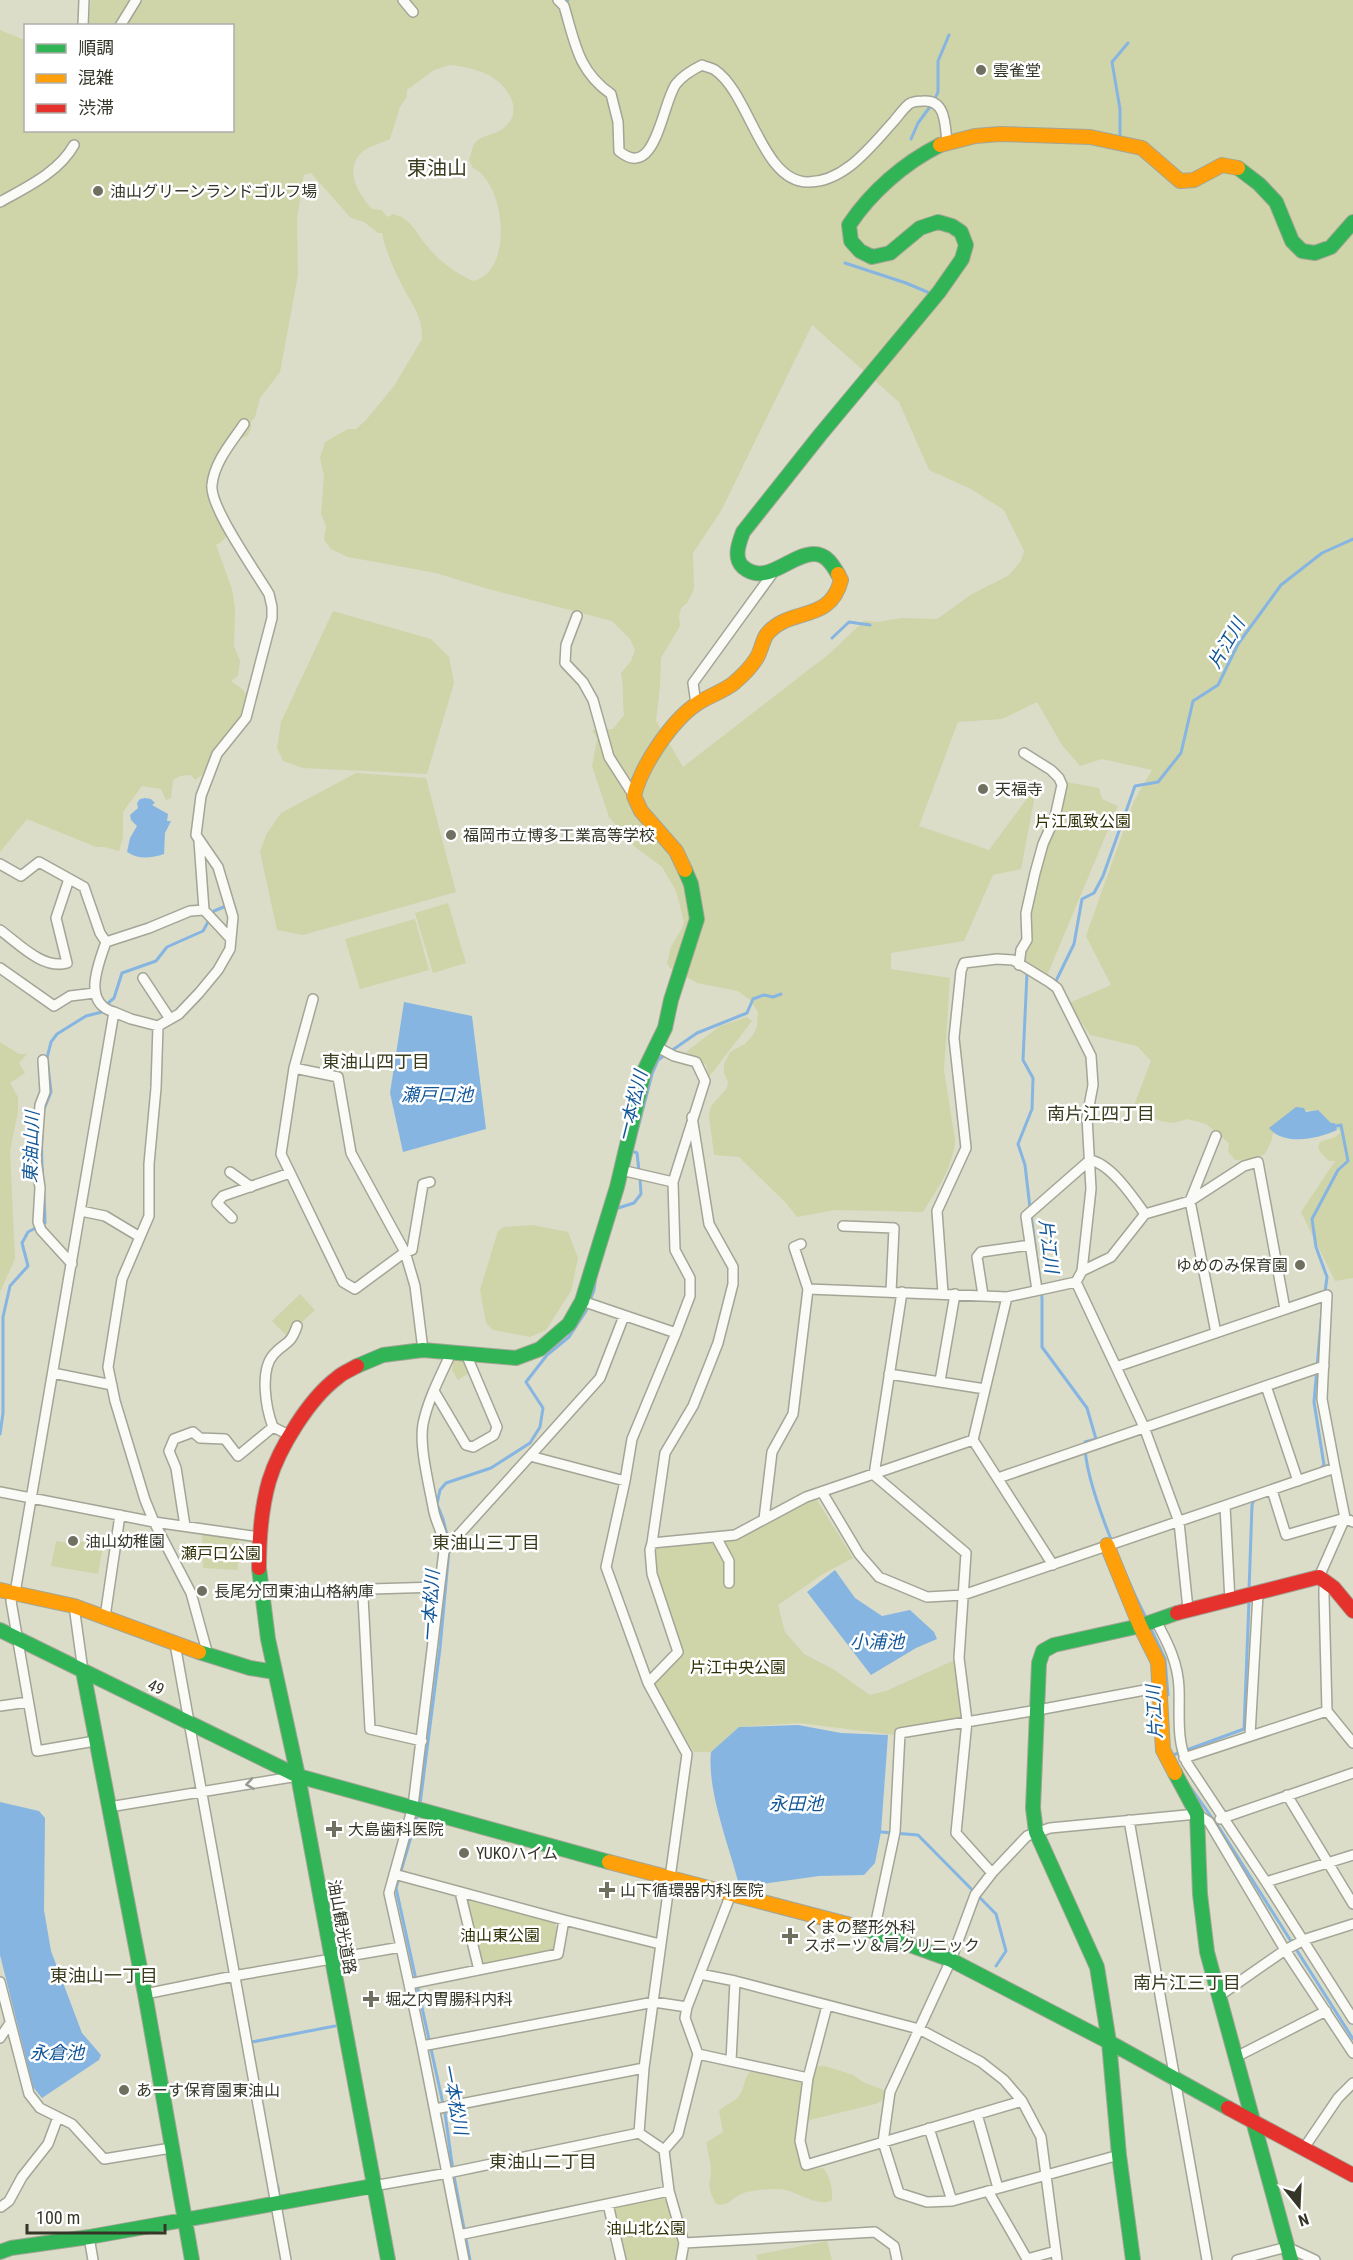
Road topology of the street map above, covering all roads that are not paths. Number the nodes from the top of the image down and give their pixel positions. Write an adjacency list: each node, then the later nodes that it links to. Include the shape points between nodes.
1 (84, 0): 6 (street)
2 (136, 0): 7 (street)
3 (404, 0): 5 (street)
4 (558, 0): 8 (street, via 564,6 583,66 611,94 618,122 619,151 627,158 648,154 676,84 702,65 715,70 737,94 771,157 789,177 805,182 824,181 846,170 911,103 925,100 940,107)
5 (413, 12)
6 (83, 24)
7 (121, 24)
8 (947, 142): 11 (street, via 1000,134 1090,137 1143,148 1180,181 1194,180 1222,165 1235,166 1276,202 1292,241 1302,251 1315,253 1331,247); 13 (street, via 920,155 894,176 863,204 849,225 851,241 872,257 890,253 920,228 938,222 960,232 966,245 962,259 939,292 742,532 736,550 741,565 752,573)
9 (74, 145): 10 (street, via 67,157 48,173)
10 (0, 202)
11 (1353, 222)
12 (244, 424): 18 (street, via 219,462 211,486 221,516 269,594 272,618 246,718 217,754 201,796 196,835)
13 (775, 570): 15 (street, via 693,683); 15 (street, via 793,560 821,555 841,580 838,592 825,608 784,621 767,634 756,659 734,684)
14 (577, 616): 17 (street, via 565,663 584,682 609,757)
15 (696, 704): 17 (street, via 677,722 646,765)
16 (1024, 753): 25 (street, via 1051,770 1062,785 1035,873 1026,913 1027,940)
17 (634, 796): 33 (street, 油山観光道路, via 641,811 676,851 691,884 697,919)
18 (199, 839): 21 (street); 23 (street, via 218,867 233,917)
19 (0, 864): 20 (street, via 21,876 39,862)
20 (69, 879): 22 (street, via 56,918 67,963 45,962); 24 (street, via 84,887)
21 (205, 911): 23 (street); 24 (street, via 190,911)
22 (0, 930)
23 (230, 938): 31 (street, via 230,949 218,970)
24 (106, 942): 28 (street, via 96,968)
25 (1019, 965): 38 (street, via 1057,988 1091,1056 1093,1085 1087,1117); 61 (street, via 1013,960 997,959 964,963 961,971 954,1038 966,1148 937,1211)
26 (0, 968): 28 (street, via 54,1006 70,996)
27 (143, 978): 31 (street)
28 (95, 993): 30 (street, via 103,1009)
29 (313, 999): 35 (street)
30 (114, 1012): 32 (street); 46 (street)
31 (170, 1019): 32 (street)
32 (158, 1026): 50 (street, via 149,1216)
33 (659, 1048): 36 (street, via 696,1062 705,1080); 40 (street, 油山観光道路, via 645,1070)
34 (43, 1060): 54 (street, via 45,1092 40,1105 36,1159 39,1226)
35 (294, 1068): 41 (street, via 281,1154); 53 (street, via 338,1077 351,1154)
36 (692, 1117): 43 (street); 107 (street, via 709,1224 733,1267 733,1284 710,1366 693,1406 665,1453)
37 (1216, 1136): 45 (street)
38 (1090, 1160): 47 (street, via 1122,1183); 52 (street, via 1026,1216); 55 (street, via 1091,1189)
39 (230, 1172): 44 (street)
40 (627, 1172): 43 (street); 65 (street, 油山観光道路)
41 (290, 1173): 44 (street); 53 (street, via 344,1282 355,1289)
42 (429, 1182): 53 (street, via 423,1184 412,1250)
43 (673, 1182): 69 (street, via 675,1250 690,1278 690,1296)
44 (250, 1187): 48 (street, via 223,1196 217,1203)
45 (1190, 1201): 47 (street); 66 (street, via 1244,1166 1258,1162); 70 (street)
46 (81, 1211): 50 (street, via 105,1216); 54 (street)
47 (1145, 1214): 55 (street, via 1111,1257)
48 (232, 1218)
49 (847, 1229): 59 (street, via 894,1228)
50 (140, 1237): 79 (street, via 122,1279 108,1367)
51 (801, 1244): 57 (street, via 794,1247)
52 (1030, 1245): 58 (street); 63 (street, via 981,1252 977,1257)
53 (405, 1252): 71 (street, via 415,1286)
54 (72, 1264): 76 (street)
55 (1082, 1271): 56 (street)
56 (1076, 1282): 58 (street); 74 (street)
57 (808, 1288): 59 (street); 99 (street, via 793,1414 772,1452)
58 (1037, 1290): 64 (street)
59 (891, 1292): 60 (street)
60 (902, 1292): 61 (street); 77 (street)
61 (943, 1293): 62 (street)
62 (955, 1294): 63 (street); 78 (street)
63 (983, 1295): 64 (street)
64 (1007, 1297): 81 (street)
65 (586, 1303): 67 (street); 73 (street, 油山観光道路, via 540,1349 516,1358)
66 (1285, 1309): 70 (street); 75 (street, via 1323,1296)
67 (624, 1316): 69 (street); 87 (street, via 600,1378)
68 (297, 1326): 83 (street, via 292,1340 272,1356 264,1384)
69 (676, 1333): 92 (street, via 632,1439)
70 (1216, 1333): 74 (street)
71 (423, 1350): 72 (street, 油山観光道路); 85 (street, 油山観光道路, via 383,1355 336,1378)
72 (452, 1351): 73 (street, 油山観光道路); 82 (street)
73 (466, 1354): 82 (street, via 497,1426 494,1435 473,1447 466,1445)
74 (1116, 1367): 84 (street)
75 (1319, 1368): 80 (street); 88 (street)
76 (53, 1373): 79 (street); 96 (street)
77 (889, 1374): 78 (street); 89 (street)
78 (940, 1381): 81 (street)
79 (112, 1384): 101 (street)
80 (1266, 1386): 84 (street); 90 (street)
81 (985, 1389): 86 (street)
82 (434, 1391): 108 (street, via 422,1427 434,1513 445,1539)
83 (273, 1427): 85 (street); 103 (street, via 238,1456 225,1440 200,1438 193,1432 174,1439 169,1451 176,1468)
84 (1144, 1428): 91 (street); 102 (street)
85 (289, 1435): 104 (street, 油山観光道路, via 269,1481)
86 (973, 1440): 89 (street); 91 (street)
87 (530, 1456): 92 (street); 108 (street)
88 (1335, 1468): 90 (street); 100 (street)
89 (874, 1475): 95 (street); 115 (street, via 966,1553)
90 (1297, 1477): 93 (street)
91 (998, 1478): 109 (street)
92 (626, 1481): 129 (street, via 606,1566)
93 (1272, 1490): 97 (street); 100 (street, via 1286,1535)
94 (0, 1492): 96 (street)
95 (822, 1492): 99 (street); 115 (street, via 859,1554 879,1577 927,1597)
96 (31, 1498): 98 (street); 114 (street)
97 (1225, 1506): 102 (street); 117 (street)
98 (120, 1515): 101 (street); 121 (street)
99 (764, 1519): 105 (street, via 735,1535)
100 (1349, 1520): 110 (street)
101 (154, 1522): 103 (street); 126 (street, via 191,1593)
102 (1179, 1522): 106 (street); 119 (street)
103 (185, 1526): 104 (street)
104 (259, 1537): 128 (street, 油山観光道路, via 259,1580)
105 (716, 1537): 107 (street); 111 (street, via 729,1561)
106 (1114, 1543): 109 (street); 122 (street)
107 (652, 1544): 129 (street, via 652,1574 678,1652)
108 (445, 1550): 112 (street)
109 (1053, 1565): 115 (street)
110 (1324, 1580): 116 (street); 120 (street); 134 (street)
111 (729, 1583)
112 (439, 1587): 139 (street); 139 (street, via 371,1589 363,1597 370,1729)
113 (0, 1590): 114 (street)
114 (15, 1593): 118 (street); 124 (street, via 11,1601)
115 (963, 1595): 136 (street, via 959,1658)
116 (1252, 1596): 117 (street); 137 (street)
117 (1230, 1600): 119 (street)
118 (74, 1606): 121 (street); 127 (street)
119 (1188, 1609): 122 (street)
120 (1353, 1611)
121 (105, 1617): 125 (street)
122 (1150, 1623): 130 (street); 133 (street, via 1054,1645 1043,1652 1039,1663); 141 (street, via 1176,1664)
123 (0, 1630): 124 (street, 49 / 49)
124 (17, 1639): 127 (street, 49 / 49); 131 (street)
125 (175, 1644): 126 (street); 135 (street)
126 (208, 1655): 128 (street)
127 (83, 1671): 135 (street, 49 / 49); 138 (street)
128 (275, 1672): 143 (street, 油山観光道路)
129 (648, 1683): 157 (street, via 687,1754)
130 (1161, 1687): 133 (street); 148 (street, via 1163,1750)
131 (28, 1702): 132 (street); 138 (street, via 38,1751)
132 (0, 1706)
133 (1038, 1710): 136 (street); 152 (street, via 1033,1808)
134 (1327, 1711): 137 (street); 140 (street)
135 (189, 1721): 143 (street, 49 / 49); 144 (street)
136 (967, 1721): 155 (street, via 956,1833); 164 (street, via 900,1733 895,1832)
137 (1250, 1735): 141 (street)
138 (95, 1741): 146 (street)
139 (422, 1741): 147 (street)
140 (1353, 1743)
141 (1183, 1753): 149 (street)
142 (1353, 1773): 145 (street)
143 (298, 1776): 144 (street, one-way to 144); 147 (street, 49); 169 (street, 油山観光道路)
144 (202, 1792): 146 (street); 173 (street)
145 (1287, 1795): 149 (street); 154 (street)
146 (109, 1807): 177 (street)
147 (418, 1808): 156 (street); 157 (street, 49)
148 (1197, 1814): 150 (street); 151 (street); 178 (street, via 1207,1952)
149 (1223, 1818): 151 (street); 158 (street)
150 (1129, 1820): 152 (street); 197 (street)
151 (1209, 1822): 168 (street)
152 (1036, 1832): 155 (street, via 1027,1836); 189 (street, via 1097,1967)
153 (1353, 1855): 154 (street)
154 (1328, 1862): 158 (street); 161 (street)
155 (992, 1873): 170 (street, via 975,1895)
156 (398, 1876): 159 (street); 167 (street, via 389,1893)
157 (671, 1879): 160 (street, 49); 166 (street)
158 (1266, 1882): 165 (street)
159 (460, 1892): 162 (street); 171 (street)
160 (731, 1894): 164 (street, 49); 172 (street)
161 (1353, 1904)
162 (564, 1920): 166 (street); 171 (street, via 558,1954)
163 (1353, 1924): 165 (street)
164 (874, 1931): 170 (street, 49)
165 (1303, 1940): 168 (street); 180 (street)
166 (660, 1944): 181 (street)
167 (401, 1947): 169 (street); 176 (street)
168 (1285, 1950): 178 (street); 184 (street)
169 (331, 1959): 173 (street); 214 (street, 油山観光道路)
170 (951, 1960): 187 (street); 189 (street, 49)
171 (479, 1970): 176 (street)
172 (700, 1974): 174 (street); 183 (street)
173 (236, 1976): 177 (street); 219 (street)
174 (735, 1981): 182 (street); 194 (street)
175 (0, 1982): 186 (street)
176 (414, 1983): 190 (street)
177 (145, 1994): 207 (street)
178 (1219, 1996): 193 (street)
179 (1353, 1997): 180 (street)
180 (1342, 2001): 185 (street)
181 (654, 2002): 183 (street); 190 (street); 195 (street)
182 (826, 2006): 187 (street); 196 (street)
183 (687, 2007): 192 (street, via 685,2018)
184 (1326, 2011): 191 (street); 193 (street)
185 (1353, 2019)
186 (10, 2023): 188 (street); 202 (street, via 29,2094 40,2108)
187 (919, 2029): 199 (street, via 981,2062); 206 (street, via 890,2092)
188 (0, 2038)
189 (1109, 2042): 197 (street, 49); 210 (street)
190 (427, 2046): 200 (street)
191 (1353, 2053)
192 (698, 2054): 194 (street); 209 (street, via 678,2134)
193 (1236, 2057): 203 (street)
194 (731, 2061): 196 (street)
195 (644, 2068): 200 (street); 205 (street)
196 (808, 2078): 206 (street, via 800,2141 806,2165)
197 (1177, 2081): 203 (street, 49); 238 (street)
198 (1353, 2083): 208 (street)
199 (1022, 2101): 201 (street); 212 (street, via 1041,2137)
200 (440, 2108): 211 (street)
201 (977, 2114): 204 (street); 215 (street)
202 (58, 2117): 207 (street, via 72,2124 104,2159); 221 (street, via 48,2144 9,2201)
203 (1253, 2120): 208 (street, 49); 227 (street)
204 (929, 2128): 206 (street); 218 (street)
205 (639, 2133): 209 (street); 211 (street)
206 (883, 2142): 218 (street, via 899,2193 927,2202)
207 (171, 2148): 222 (street)
208 (1304, 2148): 213 (street, 49)
209 (664, 2150): 216 (street)
210 (1119, 2155): 212 (street); 237 (street)
211 (452, 2172): 214 (street); 223 (street)
212 (1047, 2175): 215 (street); 228 (street)
213 (1353, 2175)
214 (373, 2186): 219 (street); 232 (street, 油山観光道路)
215 (998, 2188): 217 (street)
216 (669, 2191): 220 (street); 225 (street)
217 (988, 2191): 218 (street); 228 (street, via 1027,2259)
218 (952, 2201)
219 (276, 2204): 222 (street); 231 (street)
220 (608, 2204): 223 (street); 234 (street)
221 (0, 2207)
222 (185, 2220): 224 (street); 230 (street)
223 (464, 2234): 233 (street)
224 (89, 2237): 226 (street); 229 (street)
225 (684, 2243): 235 (street); 236 (street, via 875,2232 894,2246)
226 (0, 2252)
227 (1289, 2253): 239 (street); 240 (street)
228 (1057, 2255)
229 (93, 2260)
230 (192, 2260)
231 (286, 2260)
232 (388, 2260)
233 (464, 2260)
234 (621, 2260)
235 (681, 2260)
236 (897, 2260)
237 (1133, 2260)
238 (1208, 2260)
239 (1237, 2260)
240 (1315, 2260)

